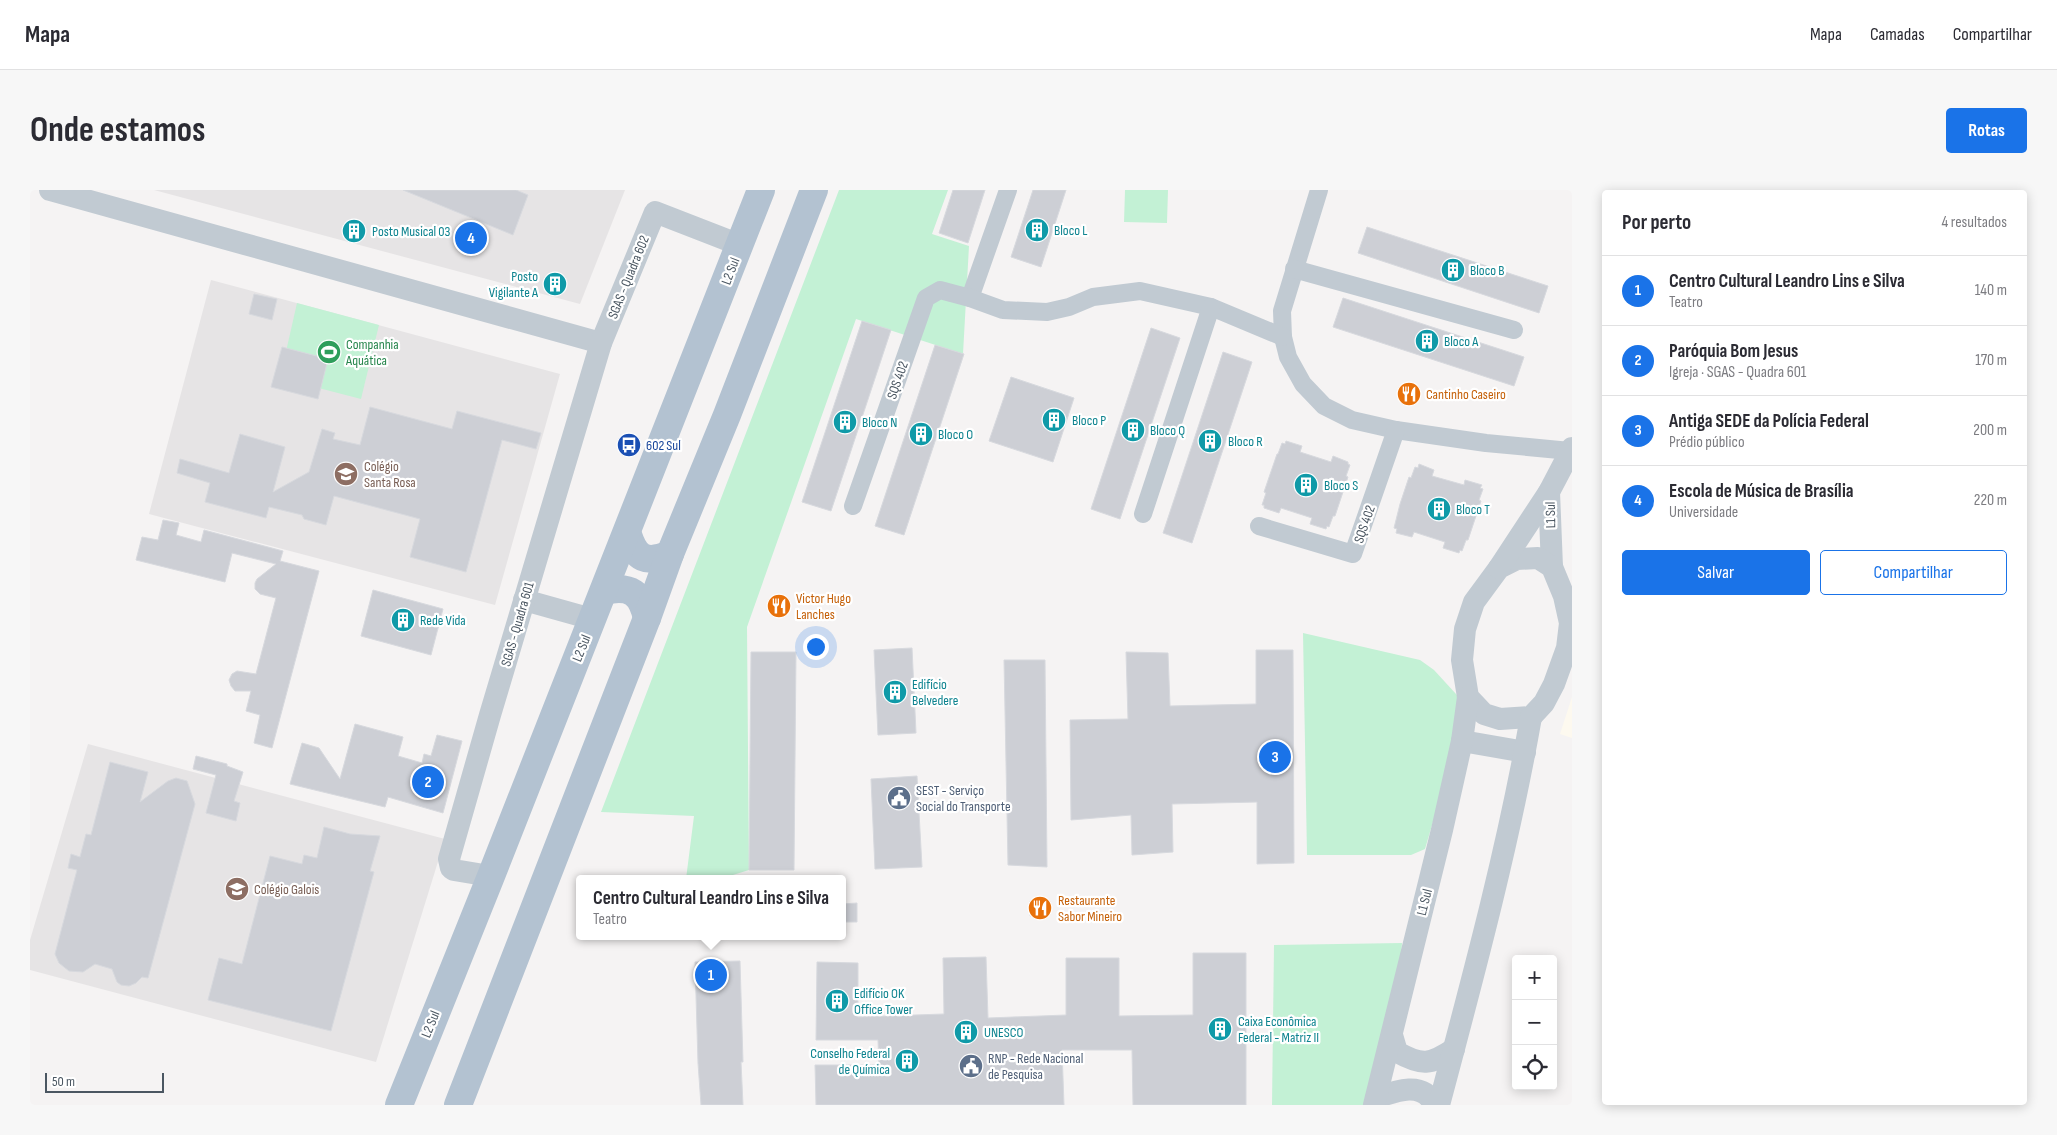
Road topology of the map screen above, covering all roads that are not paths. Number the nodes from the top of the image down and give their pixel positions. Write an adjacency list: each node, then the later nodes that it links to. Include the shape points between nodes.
1 (50, 190): 12 (street)
2 (761, 190): 6 (main road, L2 Sul)
3 (814, 190): 20 (main road, via 728,415)
4 (1008, 190): 8 (street)
5 (1319, 190): 7 (street)
6 (740, 246): 12 (street, SGAS - Quadra 602, via 655,212); 19 (main road, L2 Sul)
7 (1294, 269): 10 (street); 11 (street, via 1282,311)
8 (970, 298): 9 (street, SQS 402, via 1003,310 1047,312 1093,297 1140,290); 16 (street, SQS 402, via 940,290 926,298)
9 (1210, 307): 11 (street, SQS 402); 17 (street)
10 (1514, 330)
11 (1283, 337): 13 (street, via 1288,358 1303,384 1324,406 1352,420)
12 (601, 343): 24 (street, SGAS - Quadra 601)
13 (1396, 430): 14 (street, via 1486,443); 18 (street, SQS 402, via 1354,554)
14 (1571, 450): 15 (street, L1 Sul)
15 (1549, 492): 21 (street, L1 Sul); 22 (street, L1 Sul)
16 (853, 506)
17 (1143, 514)
18 (1259, 526)
19 (628, 535): 20 (main road, via 638,555 644,559 658,560); 23 (main road, L2 Sul)
20 (670, 554): 26 (main road)
21 (1552, 567): 22 (street, via 1538,558 1517,559); 27 (street)
22 (1499, 568): 29 (street, via 1474,602 1465,629 1462,660)
23 (604, 592): 25 (main road, L2 Sul); 26 (main road, via 630,590 644,605)
24 (524, 600): 25 (street); 33 (street, SGAS - Quadra 601, via 449,859 454,870)
25 (592, 618): 33 (main road, L2 Sul)
26 (647, 618): 38 (main road)
27 (1571, 623): 28 (street)
28 (1563, 678): 30 (street)
29 (1468, 697): 30 (street, via 1484,714 1500,719); 31 (street, L1 Sul)
30 (1531, 716): 32 (street)
31 (1462, 741): 32 (street); 34 (street, L1 Sul)
32 (1525, 752): 35 (street)
33 (490, 876): 37 (main road, L2 Sul)
34 (1392, 1035): 35 (street, via 1397,1052 1414,1061 1426,1063); 36 (street, L1 Sul)
35 (1454, 1049): 40 (street)
36 (1375, 1101): 39 (street, via 1404,1089 1418,1090)
37 (399, 1105)
38 (458, 1105)
39 (1434, 1105)
40 (1439, 1105)

